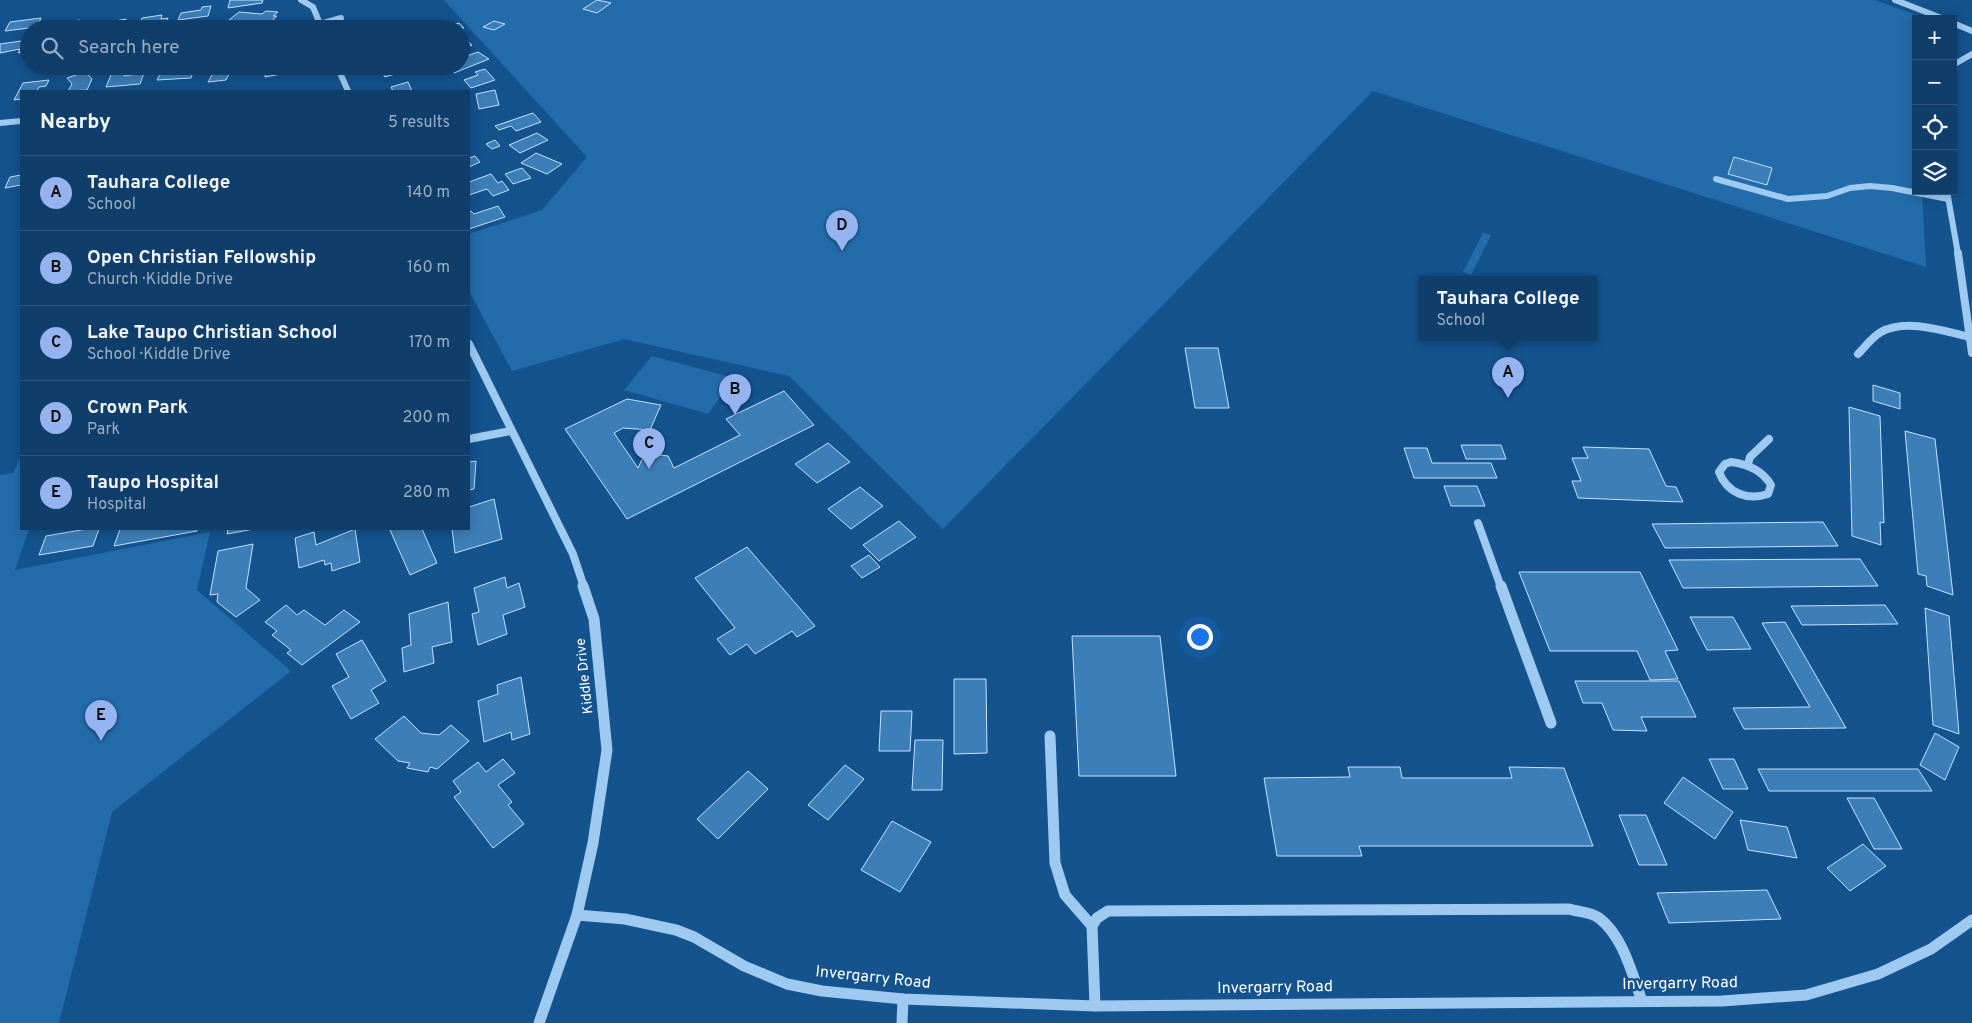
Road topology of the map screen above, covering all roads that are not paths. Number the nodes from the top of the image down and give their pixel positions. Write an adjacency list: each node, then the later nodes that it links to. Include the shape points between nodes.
1 (302, 0): 4 (street)
2 (317, 0): 4 (street)
3 (1895, 0): 5 (street)
4 (313, 7): 7 (street)
5 (1934, 15)
6 (341, 18): 8 (street)
7 (318, 20)
8 (337, 20)
9 (1957, 25): 10 (street)
10 (1972, 31)
11 (1972, 54): 12 (street)
12 (1957, 63)
13 (341, 75): 14 (street)
14 (348, 90)
15 (20, 121): 16 (street)
16 (0, 123)
17 (1716, 179): 18 (street, via 1788,199 1828,196 1850,188 1870,186)
18 (1912, 190)
19 (1948, 195): 20 (street)
20 (1970, 337): 22 (street); 23 (street, via 1926,328 1890,328)
21 (470, 346): 24 (street, Kiddle Drive)
22 (1972, 353)
23 (1858, 354)
24 (511, 431): 25 (street); 31 (street, Kiddle Drive, via 573,554 594,619 606,750)
25 (470, 439)
26 (1768, 439): 27 (street, via 1750,457)
27 (1748, 464): 27 (street, via 1768,479 1771,485 1768,494 1755,498 1738,494 1720,478 1719,472 1725,464)
28 (1478, 523): 29 (street)
29 (1551, 723)
30 (1050, 736): 33 (street, via 1055,863 1065,895)
31 (577, 915): 34 (street, Invergarry Road, via 625,919 676,930 744,966 787,984); 37 (street, Kiddle Drive)
32 (1972, 920): 35 (street, Invergarry Road, via 1931,949 1878,974 1806,994 1722,1001)
33 (1092, 926): 35 (street, via 1108,911 1569,909 1598,917 1618,943); 36 (street)
34 (903, 999): 36 (street, Invergarry Road); 38 (street)
35 (1642, 1001): 36 (street, Invergarry Road)
36 (1095, 1006)
37 (539, 1023)
38 (902, 1023)

